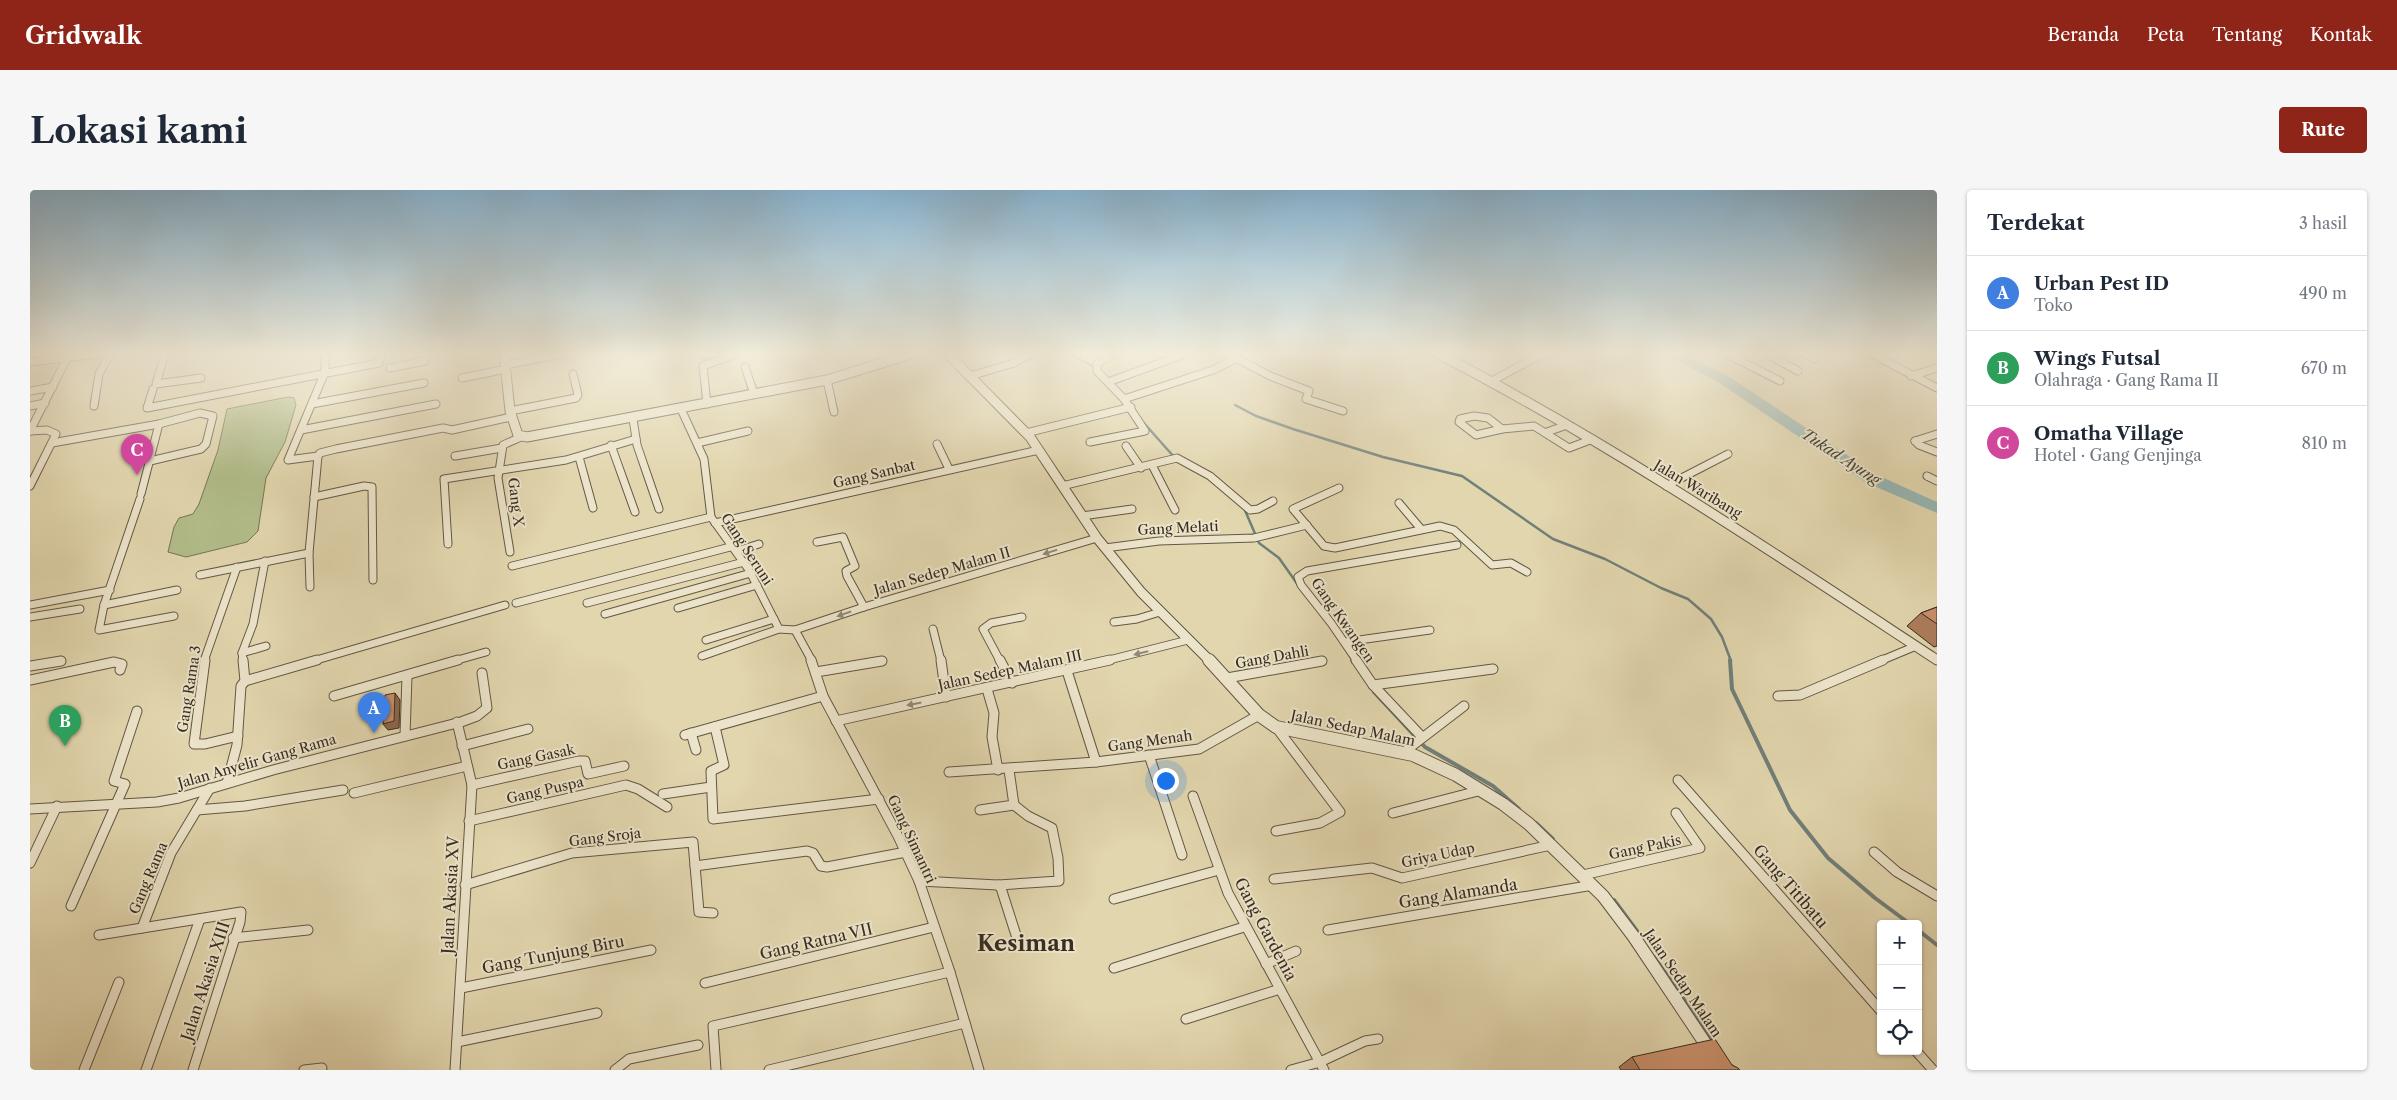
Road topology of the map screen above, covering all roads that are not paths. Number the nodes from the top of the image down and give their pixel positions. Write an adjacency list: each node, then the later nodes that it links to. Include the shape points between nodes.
1 (48, 395): 18 (street)
2 (96, 395): 23 (street)
3 (151, 395): 4 (street, via 146,407)
4 (217, 395)
5 (316, 395): 19 (street)
6 (360, 395): 19 (street)
7 (509, 395): 28 (street)
8 (578, 395): 28 (street)
9 (706, 395): 21 (street)
10 (749, 395): 21 (street)
11 (830, 395): 27 (street)
12 (989, 395): 37 (street, Jalan Sedap Malam)
13 (1123, 395): 17 (street)
14 (1135, 395): 17 (street)
15 (1307, 395): 26 (street, via 1306,399)
16 (1518, 395): 31 (street, Jalan Waribang)
17 (1126, 398): 24 (street)
18 (44, 403): 22 (street); 34 (street)
19 (312, 404): 32 (street)
20 (436, 404): 32 (street)
21 (707, 404): 25 (street)
22 (30, 406)
23 (94, 406)
24 (1130, 408): 37 (street); 42 (street, via 1145,432)
25 (681, 409): 29 (street); 44 (street, Gang Seruni)
26 (1343, 411)
27 (834, 412)
28 (511, 414): 39 (street); 52 (street, via 452,430 445,428 323,452)
29 (633, 419): 39 (street); 40 (street)
30 (159, 424): 43 (street); 55 (street); 55 (street, via 200,413 214,416 206,444 201,449)
31 (1567, 425): 36 (street); 41 (street, Jalan Waribang)
32 (301, 430): 52 (street, via 289,461)
33 (1503, 430): 33 (street, via 1476,436 1459,422 1460,419 1490,416); 36 (street, via 1534,425)
34 (30, 431): 43 (street, via 55,432)
35 (748, 432): 44 (street)
36 (1546, 432): 41 (street, via 1569,448)
37 (1026, 433): 49 (street, Jalan Sedap Malam)
38 (1937, 434): 50 (street, via 1914,441)
39 (521, 437): 48 (street, via 507,442)
40 (636, 439): 46 (street); 70 (street)
41 (1590, 440): 64 (street, Jalan Waribang)
42 (1090, 442)
43 (52, 443): 62 (street)
44 (698, 443): 75 (street, Gang Seruni, via 707,470)
45 (937, 444): 58 (street)
46 (611, 445): 54 (street); 73 (street)
47 (1126, 446): 57 (street)
48 (502, 448): 53 (street); 59 (street, Gang X)
49 (1039, 450): 58 (street, Gang Sanbat); 63 (street, Jalan Sedap Malam)
50 (1937, 452)
51 (1728, 454): 64 (street)
52 (318, 456): 66 (street)
53 (455, 456)
54 (579, 457): 59 (street); 69 (street)
55 (150, 461): 97 (street)
56 (1152, 465): 57 (street); 67 (street, via 1175,458 1184,460 1210,476 1250,510); 72 (street)
57 (1141, 468): 63 (street)
58 (949, 469): 75 (street, Gang Sanbat, via 874,488)
59 (500, 470): 80 (street, via 444,479); 85 (street, Gang X, via 498,478)
60 (1927, 476): 61 (street)
61 (1937, 481)
62 (31, 483)
63 (1062, 486): 74 (street, Jalan Sedap Malam)
64 (1666, 486): 122 (street, Jalan Waribang)
65 (1339, 488): 76 (street, via 1294,508 1293,511)
66 (314, 497): 86 (street); 94 (street, via 371,486)
67 (1273, 501)
68 (1399, 503): 77 (street)
69 (593, 508)
70 (659, 509)
71 (1132, 509): 74 (street)
72 (1176, 510)
73 (635, 512)
74 (1082, 516): 78 (street, Jalan Sedap Malam)
75 (713, 520): 83 (street, Gang Seruni); 89 (street, Gang Sanbat)
76 (1307, 525): 77 (street, via 1324,546 1331,548); 84 (street, Gang Melati, via 1254,538 1159,541)
77 (1421, 529): 91 (street, via 1448,527 1492,565 1511,563)
78 (1097, 538): 84 (street, Jalan Sedap Malam); 104 (street, Jalan Sedep Malam II, one-way to 104)
79 (817, 542): 104 (street, via 843,537 855,566 846,571 847,576)
80 (448, 544)
81 (759, 544): 83 (street)
82 (1457, 545): 120 (street, Gang Kwangen, via 1307,571 1298,577 1301,586)
83 (736, 548): 88 (street, Gang Seruni); 99 (street)
84 (1105, 548): 107 (street, Jalan Sedap Malam)
85 (510, 552)
86 (309, 553): 87 (street); 96 (street)
87 (265, 561): 90 (street); 124 (street, via 253,624)
88 (744, 562): 92 (street, Gang Seruni); 100 (street)
89 (512, 566)
90 (236, 567): 93 (street); 155 (street, Gang Rama 3, via 204,662 194,744)
91 (1527, 572)
92 (751, 573): 95 (street, Gang Seruni); 108 (street)
93 (200, 575)
94 (374, 580)
95 (757, 585): 105 (street); 112 (street, Gang Seruni)
96 (310, 587)
97 (110, 590): 101 (street); 102 (street)
98 (176, 590): 102 (street)
99 (516, 603)
100 (587, 603)
101 (30, 605)
102 (104, 605): 109 (street, via 99,628 102,631)
103 (505, 606): 139 (street)
104 (864, 607): 116 (street, Jalan Sedep Malam II, one-way to 116)
105 (678, 608)
106 (80, 609): 110 (street)
107 (1160, 612): 113 (street); 119 (street, Jalan Sedap Malam)
108 (605, 614)
109 (174, 616)
110 (30, 617)
111 (1022, 617): 140 (street, via 991,623 983,629)
112 (774, 619): 114 (street, Gang Seruni); 118 (street)
113 (1114, 622)
114 (779, 629): 116 (street); 125 (street)
115 (933, 629): 146 (street)
116 (795, 630): 134 (street, Gang Simantri)
117 (1430, 630): 120 (street)
118 (706, 640)
119 (1188, 640): 133 (street, Jalan Sedep Malam III, one-way to 133); 137 (street, Jalan Sedap Malam)
120 (1345, 642): 141 (street, Gang Kwangen)
121 (266, 646): 124 (street)
122 (1916, 646): 127 (street, Jalan Waribang); 145 (street, via 1800,695)
123 (486, 652): 136 (street)
124 (242, 653): 139 (street)
125 (702, 656)
126 (61, 660): 130 (street)
127 (1937, 660)
128 (882, 661): 134 (street)
129 (1322, 661): 137 (street, Gang Dahli)
130 (30, 666)
131 (1493, 669): 141 (street)
132 (120, 670): 138 (street, via 122,664 114,662)
133 (1067, 671): 140 (street, Jalan Sedep Malam III); 162 (street)
134 (816, 672): 144 (street, Gang Simantri)
135 (482, 673): 151 (street, Jalan Anyelir Gang Rama, via 485,710)
136 (407, 676): 143 (street); 156 (street)
137 (1227, 678): 149 (street, Jalan Sedap Malam)
138 (30, 680)
139 (245, 682): 155 (street, via 241,686)
140 (1012, 684): 142 (street, Jalan Sedep Malam III)
141 (1373, 685): 157 (street, Gang Kwangen)
142 (987, 689): 146 (street, Jalan Sedep Malam III); 165 (street, via 994,713 992,737)
143 (334, 696)
144 (823, 696): 150 (street, Gang Simantri); 152 (street)
145 (1778, 696)
146 (946, 697): 150 (street, Jalan Sedep Malam III, one-way to 150)
147 (1464, 706): 157 (street)
148 (137, 710): 179 (street, via 114,781 126,783)
149 (1259, 715): 153 (street, Jalan Sedap Malam); 161 (street, Gang Menah, via 1199,749)
150 (836, 721): 178 (street, Gang Simantri)
151 (456, 722): 156 (street, Jalan Anyelir Gang Rama); 158 (street, Jalan Akasia XV)
152 (715, 726): 159 (street, via 688,734); 171 (street, via 724,765 711,771)
153 (1276, 727): 160 (street, Jalan Sedap Malam); 189 (street, via 1340,808 1337,816)
154 (528, 728): 158 (street)
155 (238, 736): 169 (street)
156 (405, 736): 169 (street, Jalan Anyelir Gang Rama)
157 (1420, 739): 160 (street)
158 (462, 746): 163 (street, Jalan Akasia XV)
159 (696, 750)
160 (1404, 752): 174 (street, Jalan Sedap Malam)
161 (1149, 756): 162 (street, Gang Menah); 193 (street)
162 (1096, 762): 166 (street, Gang Menah)
163 (467, 766): 170 (street, Jalan Akasia XV); 175 (street)
164 (624, 766): 170 (street, Gang Gasak, via 588,774 585,761 579,761)
165 (998, 770): 166 (street, Gang Menah); 167 (street, Gang Menah)
166 (1009, 770): 180 (street)
167 (949, 772)
168 (1678, 780): 225 (street, Gang Titibatu)
169 (227, 783): 172 (street, Jalan Anyelir Gang Rama)
170 (472, 784): 188 (street, Jalan Akasia XV)
171 (711, 787): 176 (street); 178 (street, via 713,819)
172 (210, 788): 179 (street, Jalan Anyelir Gang Rama, via 157,802); 184 (street, Gang Rama)
173 (343, 790): 184 (street, via 246,806)
174 (1482, 790): 186 (street); 190 (street, Jalan Sedap Malam, via 1521,818)
175 (354, 793)
176 (663, 794)
177 (1193, 796): 196 (street, Gang Gardenia)
178 (879, 799): 191 (street, Gang Simantri)
179 (116, 804): 181 (street, Jalan Anyelir Gang Rama); 205 (street)
180 (1014, 805): 185 (street); 201 (street, via 1052,828 1061,878 1057,883)
181 (57, 806): 183 (street, Jalan Anyelir Gang Rama); 194 (street)
182 (667, 808): 188 (street, Gang Puspa, via 638,789 626,786)
183 (30, 809)
184 (198, 810): 210 (street, Gang Rama, via 170,853)
185 (980, 810)
186 (1393, 813)
187 (1676, 813): 197 (street, Gang Pakis, via 1700,848)
188 (469, 821): 200 (street, Jalan Akasia XV)
189 (1276, 831)
190 (1550, 845): 197 (street, Jalan Sedap Malam); 198 (street, Griya Udap, via 1402,878 1372,868)
191 (906, 852): 195 (street, via 827,867 821,866 813,852 807,851); 199 (street, Gang Simantri)
192 (1874, 852): 203 (street, via 1897,872)
193 (1182, 855)
194 (30, 862)
195 (695, 866): 200 (street, Gang Sroja, via 694,842 572,853); 206 (street, via 699,912)
196 (1219, 870): 204 (street); 208 (street, Gang Gardenia)
197 (1586, 874): 202 (street, Jalan Sedap Malam)
198 (1274, 880)
199 (919, 881): 201 (street); 209 (street, Gang Simantri)
200 (464, 885): 223 (street, Jalan Akasia XV)
201 (998, 885): 214 (street, via 1002,888)
202 (1593, 886): 212 (street, Gang Alamanda); 245 (street, Jalan Sedap Malam, via 1634,937)
203 (1937, 896)
204 (1114, 899)
205 (71, 906)
206 (713, 913)
207 (200, 919): 210 (street, Jalan Akasia XIII); 215 (street, Jalan Akasia XIII, via 240,911 242,916); 236 (street)
208 (1244, 926): 218 (street, Gang Gardenia); 219 (street)
209 (934, 927): 220 (street, Gang Simantri); 222 (street, Gang Ratna VII)
210 (142, 928): 213 (street, Jalan Akasia XIII)
211 (308, 930): 215 (street)
212 (1328, 930)
213 (99, 935)
214 (1016, 936)
215 (233, 938): 237 (street, Jalan Akasia XIII)
216 (651, 950): 223 (street, Gang Tunjung Biru)
217 (1296, 951): 218 (street)
218 (1266, 964): 224 (street, Gang Gardenia)
219 (1114, 968)
220 (950, 972): 228 (street, Gang Simantri); 241 (street, via 714,1026)
221 (119, 982): 235 (street)
222 (705, 983)
223 (461, 988): 230 (street, Jalan Akasia XV)
224 (1280, 989): 227 (street); 233 (street, Gang Gardenia)
225 (1880, 1010)
226 (597, 1013): 230 (street)
227 (1186, 1019)
228 (965, 1023): 242 (street); 243 (street, Gang Simantri)
229 (1378, 1039): 233 (street, via 1353,1045)
230 (457, 1042): 239 (street, Jalan Akasia XV)
231 (698, 1045): 240 (street, via 629,1059)
232 (1920, 1055): 246 (street)
233 (1322, 1066): 244 (street)
234 (322, 1068): 238 (street)
235 (84, 1070)
236 (146, 1070)
237 (193, 1070)
238 (304, 1070)
239 (455, 1070)
240 (615, 1070)
241 (716, 1070)
242 (770, 1070)
243 (979, 1070)
244 (1291, 1070)
245 (1723, 1070)
246 (1933, 1070)

